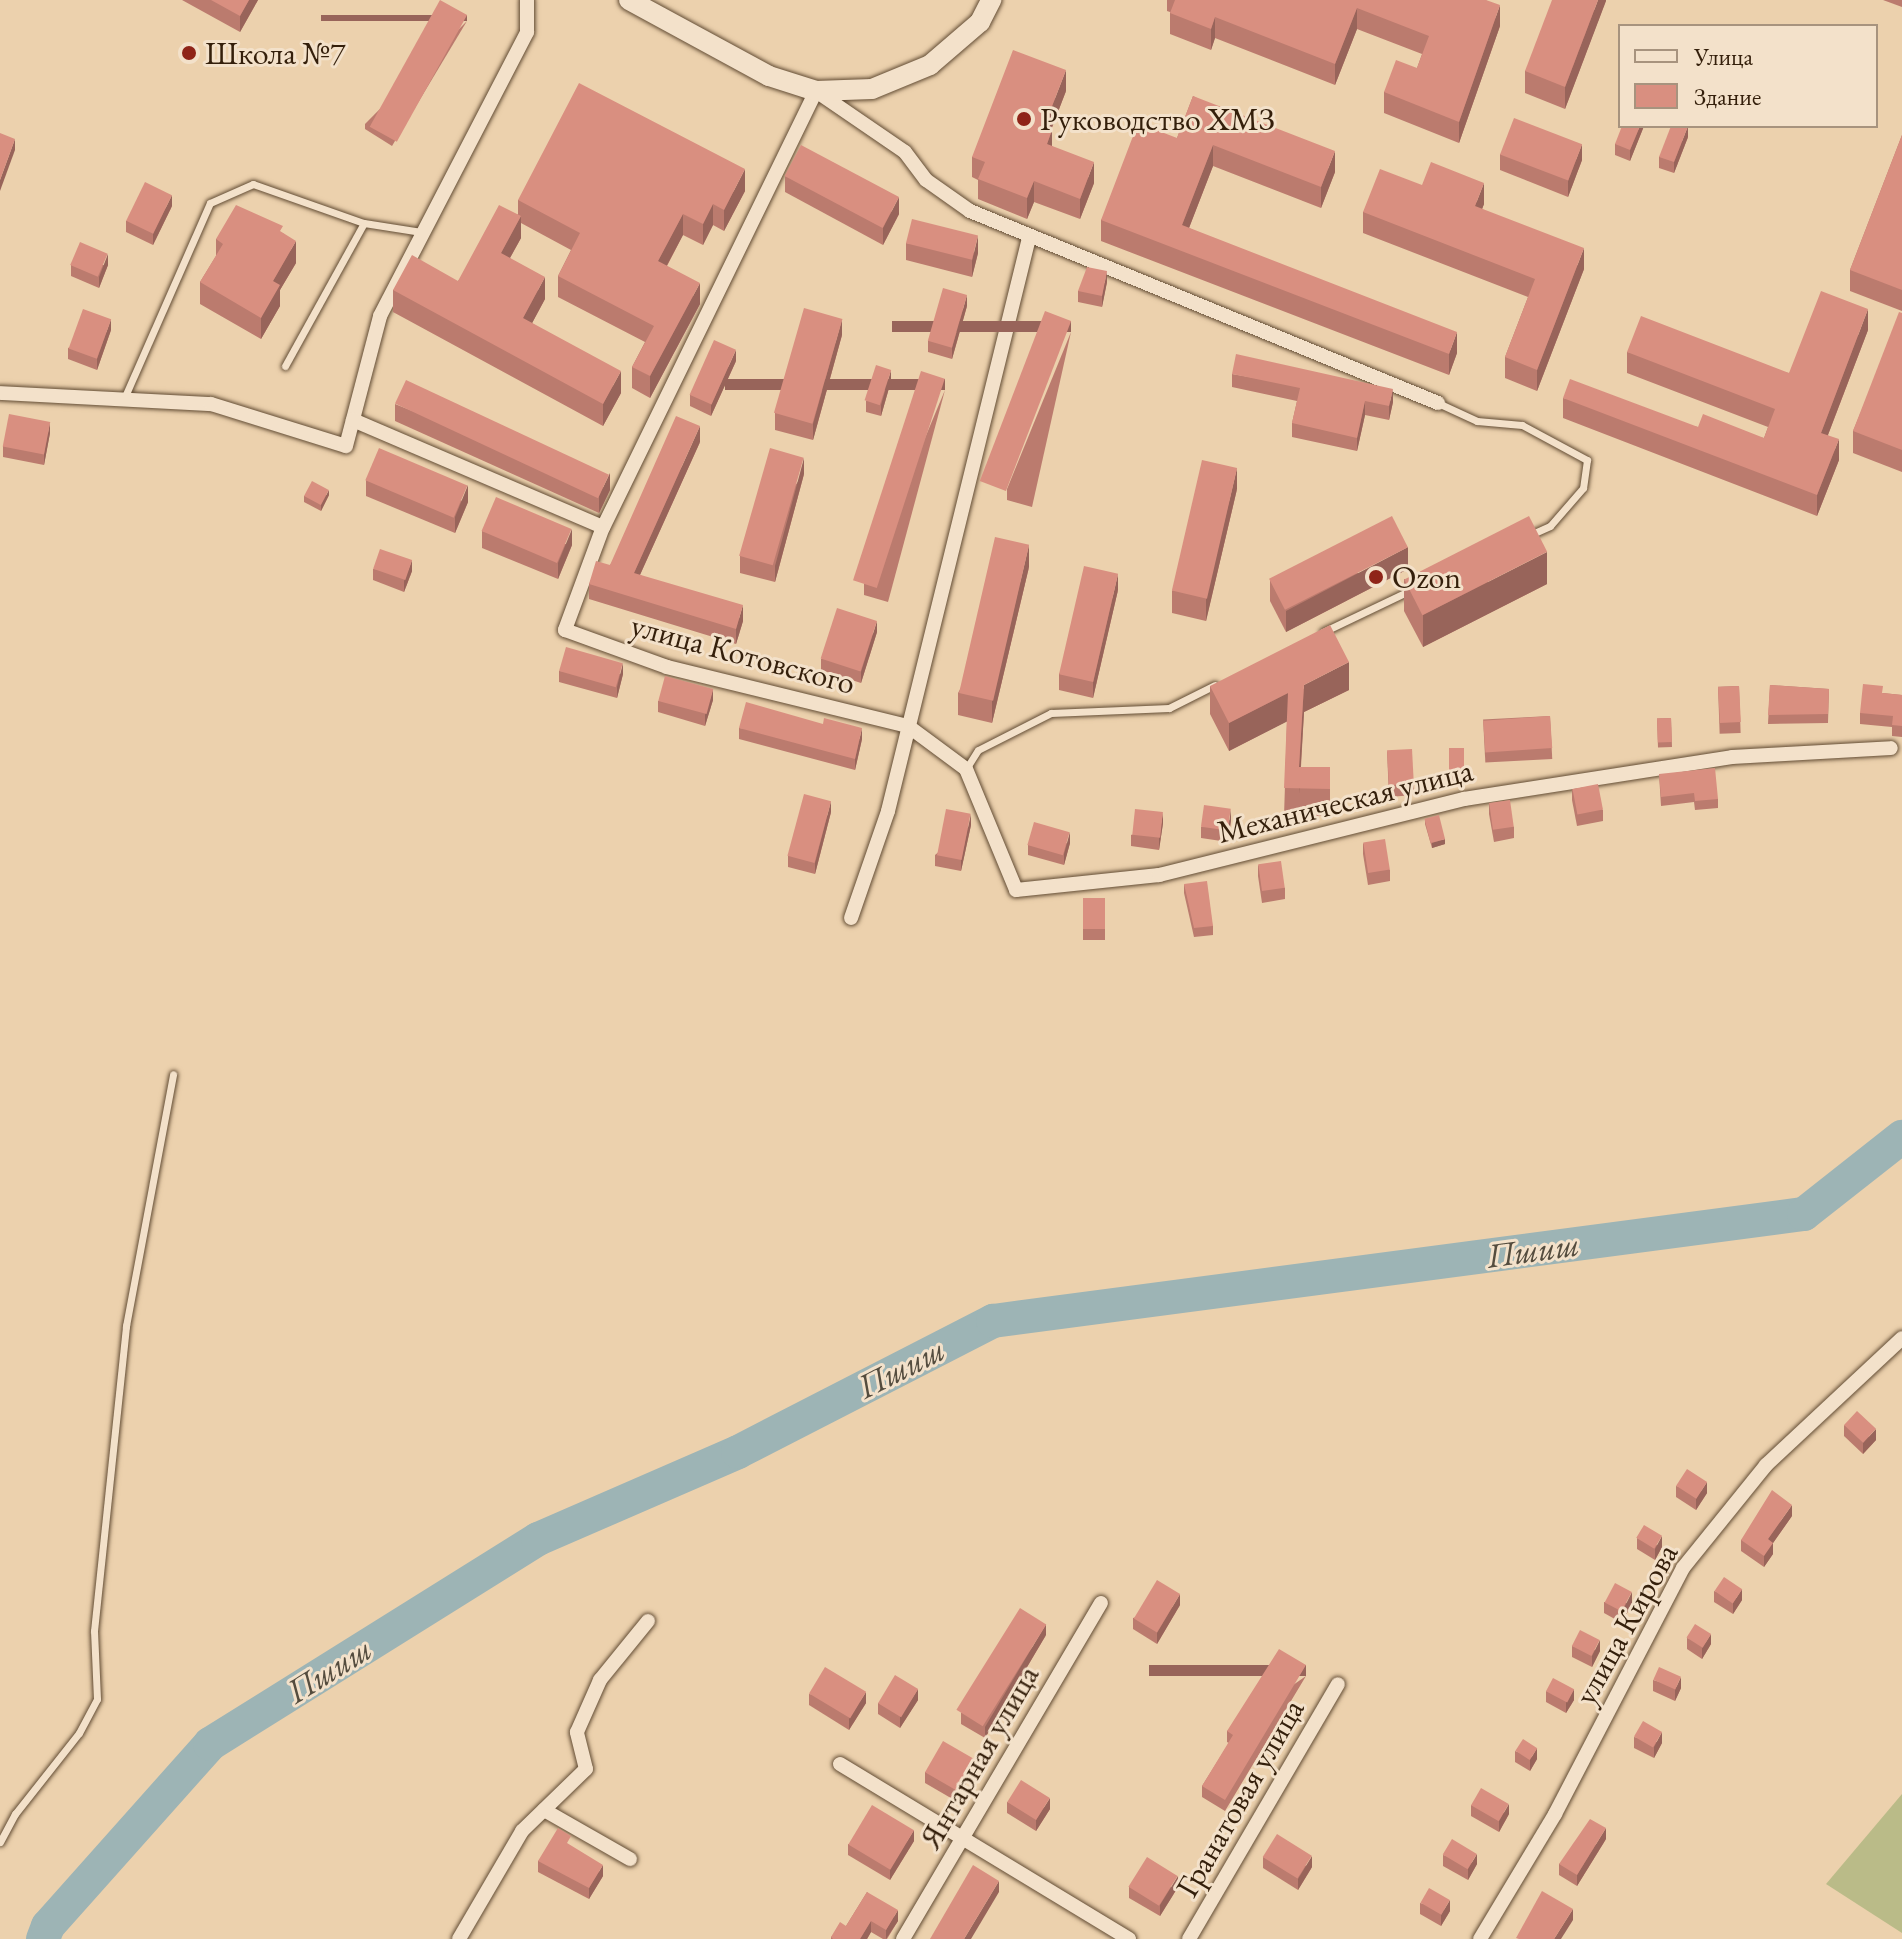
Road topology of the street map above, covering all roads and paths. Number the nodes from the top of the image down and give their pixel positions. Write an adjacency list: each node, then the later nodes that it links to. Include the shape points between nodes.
1 (527, 0): 6 (street, via 527,32)
2 (629, 0): 4 (main road, via 769,76)
3 (991, 0): 4 (main road, via 980,22 930,65 872,89)
4 (816, 91): 7 (street, via 905,152 926,180 959,203); 13 (street)
5 (364, 223): 6 (lane); 8 (lane); 10 (lane, via 253,184 210,203)
6 (421, 232): 12 (street, via 380,316)
7 (1029, 238): 11 (street); 18 (street)
8 (285, 366)
9 (0, 393): 10 (street)
10 (122, 403): 12 (street, via 211,404 346,446)
11 (1438, 403): 14 (lane, via 1477,421 1522,425 1587,460 1583,488 1570,506 1550,526)
12 (353, 420): 13 (street)
13 (603, 527): 18 (street, улица Котовского, via 565,630 667,667)
14 (1521, 539)
15 (1420, 585): 16 (lane)
16 (1308, 639)
17 (1224, 680): 20 (lane, via 1169,708 1051,713 978,750)
18 (908, 726): 20 (street); 21 (street, via 888,811)
19 (1891, 748): 20 (street, Механическая улица, via 1732,757 1464,799 1159,875 1016,890)
20 (966, 769)
21 (851, 918)
22 (173, 1074): 30 (lane, via 126,1326 94,1631 97,1699 79,1733)
23 (1902, 1338): 36 (street, улица Кирова, via 1766,1465 1683,1568 1555,1814)
24 (1101, 1603): 29 (street, Янтарная улица)
25 (648, 1621): 28 (street, via 600,1680 577,1732 586,1769)
26 (1338, 1684): 35 (street, Гранатовая улица)
27 (840, 1764): 29 (street)
28 (544, 1810): 31 (street); 32 (street, via 522,1831)
29 (965, 1838): 33 (street, Янтарная улица); 34 (street)
30 (0, 1842)
31 (630, 1859)
32 (459, 1939)
33 (903, 1939)
34 (1129, 1939)
35 (1189, 1939)
36 (1480, 1939)

